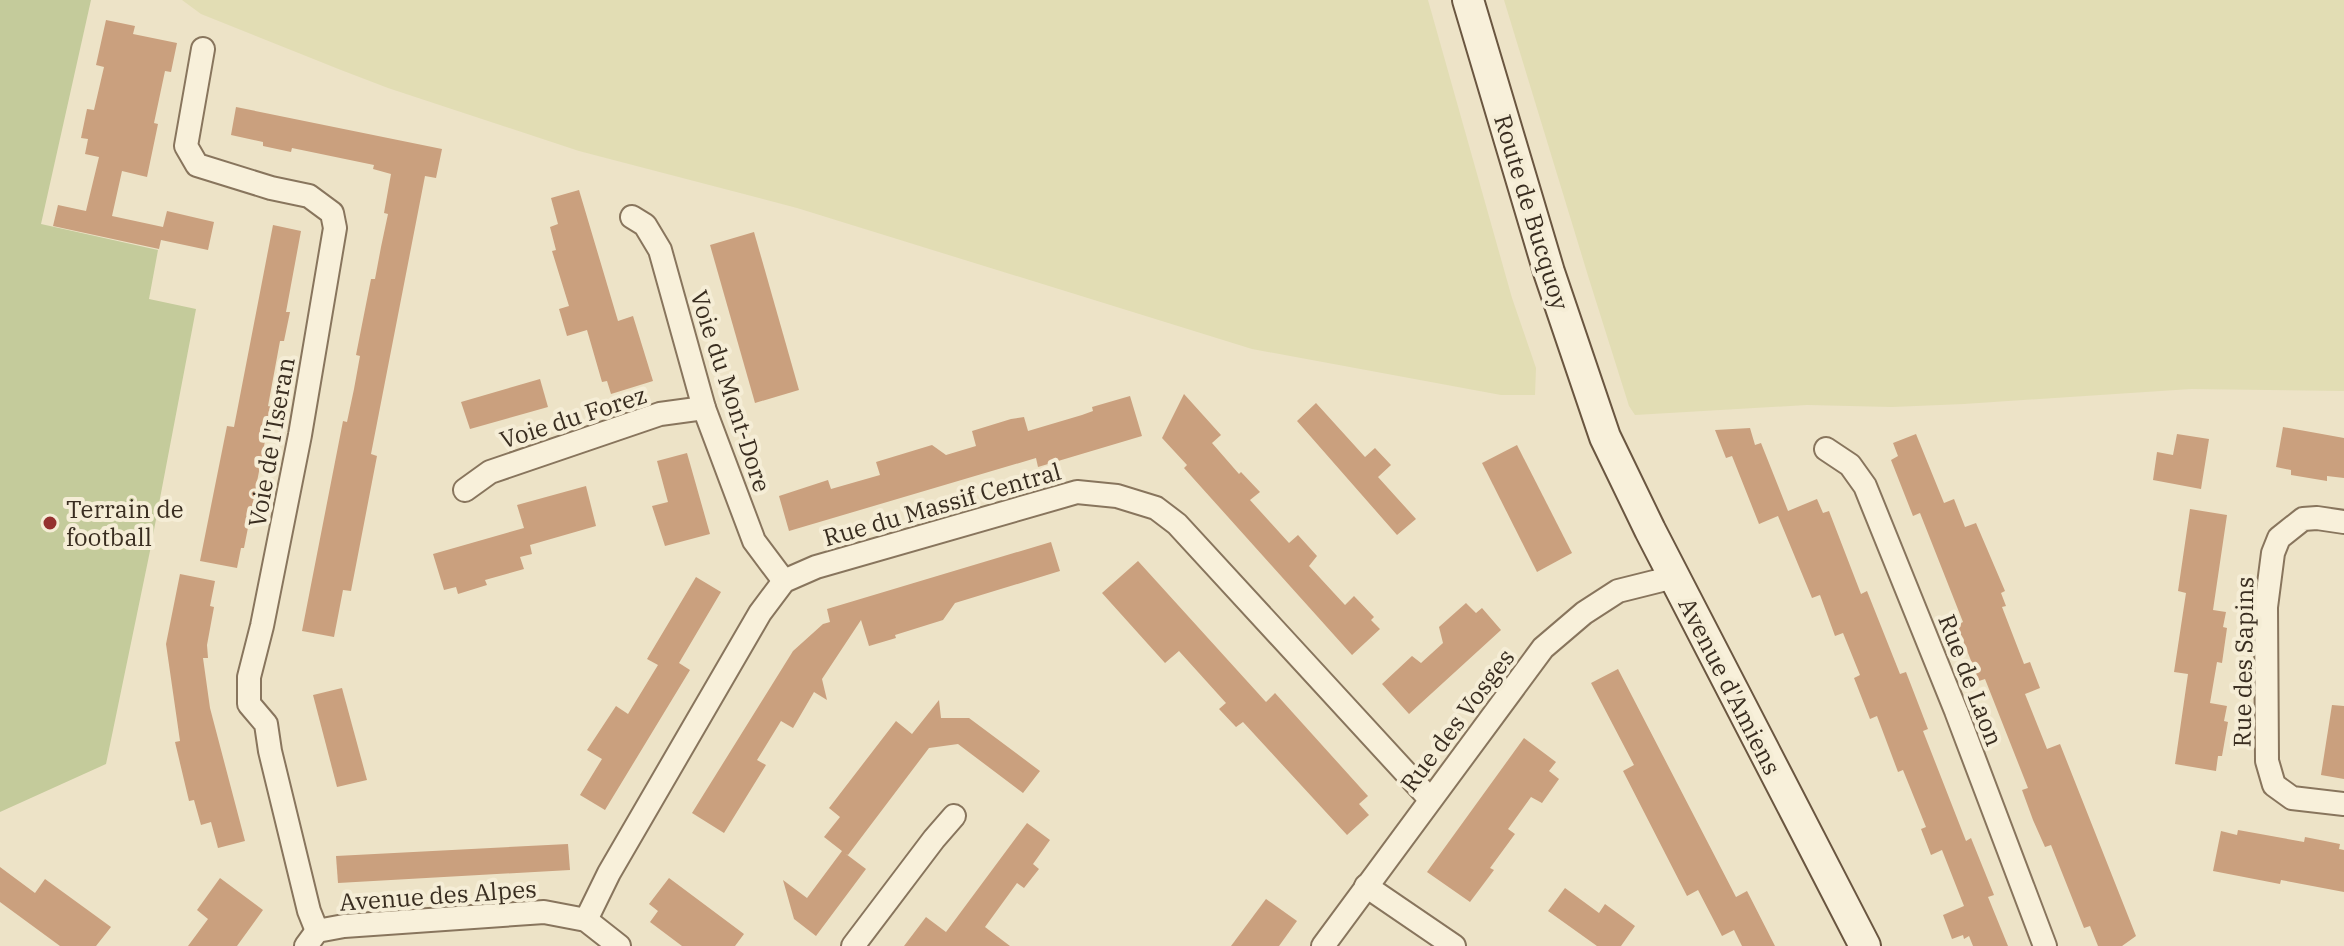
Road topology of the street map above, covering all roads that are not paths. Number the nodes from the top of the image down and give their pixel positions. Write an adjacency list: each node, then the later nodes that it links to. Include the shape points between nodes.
1 (1468, 0): 5 (main road, Route de Bucquoy)
2 (203, 49): 16 (street, Voie de l'Iseran, via 186,146 197,165 309,196 332,213 335,228 300,435 249,677 249,704 266,724)
3 (632, 217): 4 (street, Voie du Mont-Dore, via 645,225 660,250)
4 (704, 408): 7 (street, Voie du Forez, via 660,414 490,472); 10 (street, Voie du Mont-Dore, via 754,541)
5 (1600, 423): 9 (main road, Avenue d'Amiens)
6 (1826, 449): 22 (street, Rue de Laon, via 1850,465 1865,486)
7 (465, 490)
8 (2344, 522): 12 (street, Rue des Sapins, via 2303,519 2279,538 2266,607 2267,761 2274,785 2292,798)
9 (1674, 577): 11 (street, Rue des Vosges, via 1618,591 1543,648); 21 (main road, Avenue d'Amiens)
10 (784, 581): 11 (street, Rue du Massif Central, via 816,567 1077,492 1117,496 1156,508 1177,524); 15 (street, via 760,613)
11 (1430, 799): 14 (street, Rue des Vosges)
12 (2344, 804)
13 (954, 816): 18 (street)
14 (1366, 886): 19 (street, Rue des Vosges); 20 (street)
15 (586, 920): 16 (street, Avenue des Alpes, via 544,912 357,924); 17 (street, Avenue des Alpes)
16 (311, 939)
17 (619, 946)
18 (853, 946)
19 (1323, 946)
20 (1454, 946)
21 (1865, 946)
22 (2045, 946)

